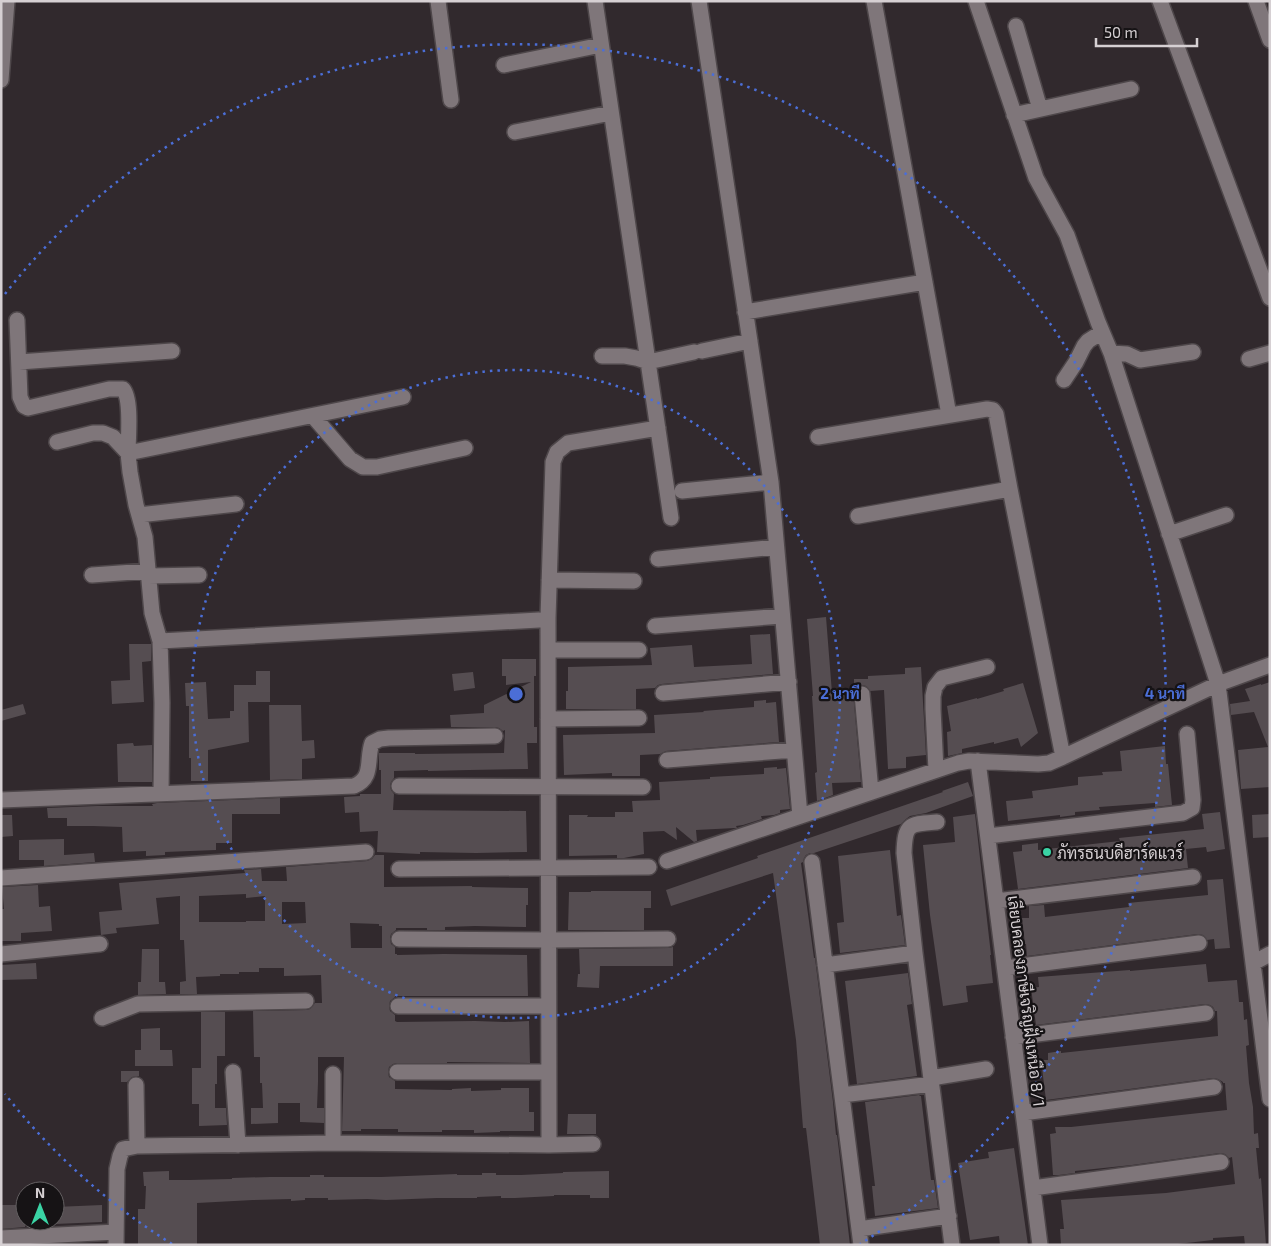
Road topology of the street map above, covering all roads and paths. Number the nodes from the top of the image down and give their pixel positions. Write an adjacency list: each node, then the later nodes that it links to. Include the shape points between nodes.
1 (7, 1): 13 (street)
2 (438, 1): 15 (street)
3 (595, 1): 11 (street)
4 (699, 1): 22 (street)
5 (874, 1): 20 (street)
6 (976, 1): 18 (street)
7 (1160, 1): 21 (street)
8 (1256, 1): 10 (street)
9 (1016, 26): 16 (street)
10 (1270, 40)
11 (601, 45): 12 (street); 17 (street)
12 (504, 65)
13 (1, 80)
14 (1130, 89): 16 (street)
15 (451, 100)
16 (1040, 109): 18 (street)
17 (611, 113): 19 (street); 33 (street)
18 (1014, 115): 24 (street, via 1036,178 1067,235)
19 (515, 132)
20 (925, 282): 22 (street); 36 (street)
21 (1270, 298)
22 (745, 312): 25 (street)
23 (17, 320): 32 (street)
24 (1102, 332): 28 (street); 34 (street, via 1084,346)
25 (750, 341): 33 (street); 43 (street)
26 (172, 351): 32 (street)
27 (1193, 352): 28 (street, via 1140,360 1127,354)
28 (1111, 353): 51 (street)
29 (1270, 353): 31 (street)
30 (602, 356): 33 (street, via 625,356)
31 (1249, 359)
32 (19, 362): 42 (street, via 20,397 28,408 109,389 123,389 128,404)
33 (648, 362): 38 (street)
34 (1064, 380)
35 (403, 397): 37 (street)
36 (949, 415): 39 (street); 44 (street, via 993,410)
37 (314, 416): 41 (street, via 350,459 363,466 378,467); 42 (street)
38 (658, 428): 50 (street); 57 (street, via 568,444 557,452 553,462)
39 (818, 437)
40 (56, 442): 42 (street, via 103,433 113,437)
41 (465, 448)
42 (128, 453): 47 (street)
43 (771, 482): 45 (street); 52 (street)
44 (1010, 488): 49 (street); 76 (street)
45 (682, 491)
46 (236, 504): 47 (street)
47 (139, 515): 54 (street, via 145,537)
48 (1226, 515): 51 (street)
49 (858, 516)
50 (671, 518)
51 (1169, 534): 68 (street)
52 (776, 548): 53 (street); 59 (street)
53 (658, 559)
54 (148, 574): 55 (street); 56 (street); 62 (street, via 152,613)
55 (92, 575)
56 (200, 575)
57 (549, 580): 58 (street); 63 (street)
58 (634, 581)
59 (782, 616): 61 (street); 67 (street)
60 (539, 620): 62 (street)
61 (655, 626)
62 (160, 641): 84 (street)
63 (548, 650): 64 (street); 72 (street)
64 (639, 650)
65 (1270, 665): 68 (street)
66 (987, 667): 79 (street, via 942,678 935,687)
67 (788, 682): 69 (street); 75 (street)
68 (1218, 684): 76 (street); 106 (street)
69 (663, 693)
70 (862, 694): 83 (street)
71 (639, 718): 72 (street)
72 (548, 720): 81 (street)
73 (1187, 734): 88 (street, via 1192,808 1182,813)
74 (494, 736): 84 (street, via 380,739 372,742 368,774 354,786)
75 (794, 750): 77 (street); 86 (street)
76 (1064, 757): 78 (street, via 1038,764)
77 (667, 760)
78 (978, 761): 79 (street, via 958,762); 88 (street, เลียบคลองภาษีเจริญฝั่งเหนือ 8/1)
79 (936, 770): 83 (street)
80 (399, 786): 81 (street)
81 (548, 787): 82 (street); 92 (street)
82 (643, 787)
83 (870, 792): 86 (street)
84 (161, 794): 85 (street)
85 (1, 800)
86 (800, 816): 90 (street)
87 (936, 822): 103 (street, via 914,824 904,836)
88 (988, 836): 97 (street, เลียบคลองภาษีเจริญฝั่งเหนือ 8/1)
89 (366, 852): 96 (street)
90 (667, 861)
91 (812, 862): 107 (street)
92 (548, 868): 93 (street); 94 (street); 100 (street)
93 (649, 868)
94 (399, 869)
95 (1193, 877): 97 (street)
96 (1, 878)
97 (996, 901): 108 (street, เลียบคลองภาษีเจริญฝั่งเหนือ 8/1)
98 (399, 939): 100 (street)
99 (668, 939): 100 (street)
100 (548, 940): 111 (street)
101 (1199, 943): 108 (street)
102 (100, 944): 104 (street)
103 (915, 953): 107 (street); 120 (street)
104 (1, 954)
105 (1270, 954): 106 (street)
106 (1253, 963): 124 (street)
107 (825, 965): 123 (street)
108 (1005, 968): 114 (street, เลียบคลองภาษีเจริญฝั่งเหนือ 8/1)
109 (306, 1001): 113 (street, via 138,1004)
110 (398, 1006): 111 (street)
111 (548, 1006): 118 (street)
112 (1206, 1013): 114 (street)
113 (102, 1018)
114 (1014, 1037): 125 (street, เลียบคลองภาษีเจริญฝั่งเหนือ 8/1)
115 (986, 1069): 120 (street)
116 (234, 1072): 128 (street)
117 (397, 1072): 118 (street)
118 (548, 1072): 129 (street)
119 (332, 1074): 126 (street)
120 (931, 1081): 123 (street); 133 (street)
121 (136, 1085): 130 (street)
122 (1214, 1087): 125 (street)
123 (842, 1095): 134 (street)
124 (1270, 1099)
125 (1023, 1113): 132 (street, เลียบคลองภาษีเจริญฝั่งเหนือ 8/1)
126 (333, 1144): 128 (street); 129 (street)
127 (593, 1144): 129 (street)
128 (238, 1145): 130 (street)
129 (549, 1145)
130 (136, 1146): 136 (street, via 123,1149 117,1169)
131 (1221, 1162): 132 (street)
132 (1033, 1188): 140 (street, เลียบคลองภาษีเจริญฝั่งเหนือ 8/1)
133 (949, 1216): 134 (street); 139 (street)
134 (859, 1229): 138 (street)
135 (1, 1238): 137 (street)
136 (116, 1239): 137 (street)
137 (26, 1241)
138 (861, 1245)
139 (952, 1245)
140 (1040, 1245)

